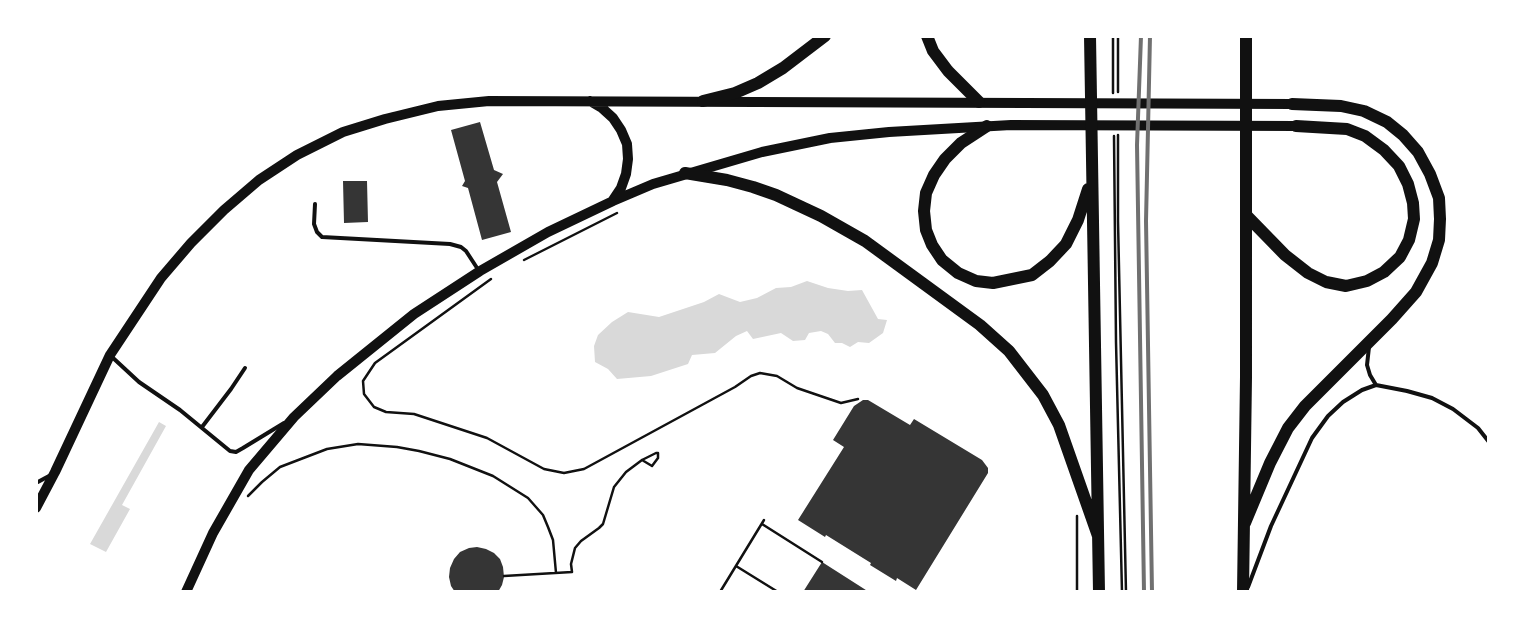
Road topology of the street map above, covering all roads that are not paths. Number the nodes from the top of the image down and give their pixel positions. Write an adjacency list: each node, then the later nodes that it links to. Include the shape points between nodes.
1 (824, 36): 6 (highway, via 758,83)
2 (927, 36): 7 (highway, via 933,51 948,71)
3 (1090, 36): 12 (highway)
4 (1246, 36): 15 (highway)
5 (589, 100): 6 (main road); 13 (main road, via 613,118 626,144 626,174); 18 (main road, via 489,101 438,106 343,132 297,155 259,180 191,243 161,278)
6 (703, 101): 7 (main road)
7 (979, 102): 8 (main road)
8 (1292, 104): 17 (highway, via 1341,106 1364,111 1386,122 1418,152 1439,198 1439,240 1432,263 1416,292)
9 (987, 126): 10 (main road); 11 (main road, via 830,138); 12 (highway, via 961,143 945,159 926,193 926,230 932,245 942,260 958,273 976,281 993,283 1032,274 1050,262 1066,244)
10 (1296, 126): 15 (highway, via 1347,129 1365,136 1399,166 1408,184 1414,219 1409,240 1400,257 1384,272 1367,281 1346,286 1326,282 1285,255)
11 (685, 173): 13 (main road); 28 (highway, via 752,187 821,216 865,241 980,325 1009,351 1051,410 1073,460)
12 (1092, 180): 28 (highway)
13 (613, 201): 16 (main road, via 548,232)
14 (315, 204): 16 (lane, via 314,224 322,237 450,244 466,251)
15 (1246, 215): 27 (highway)
16 (480, 271): 21 (main road, via 375,343)
17 (1370, 340): 20 (lane, via 1367,365); 27 (highway, via 1288,428)
18 (110, 355): 22 (lane, via 139,382); 24 (main road)
19 (245, 368): 22 (lane)
20 (1376, 385): 23 (lane, via 1432,398 1478,428); 31 (lane, via 1343,402 1312,438)
21 (294, 417): 22 (lane, via 236,452 230,451); 29 (main road, via 249,470 213,533)
22 (202, 426)
23 (1489, 442)
24 (55, 472): 25 (lane); 26 (main road)
25 (36, 483)
26 (36, 508)
27 (1244, 523): 31 (highway)
28 (1098, 536): 30 (highway)
29 (186, 592)
30 (1099, 592)
31 (1245, 592)

